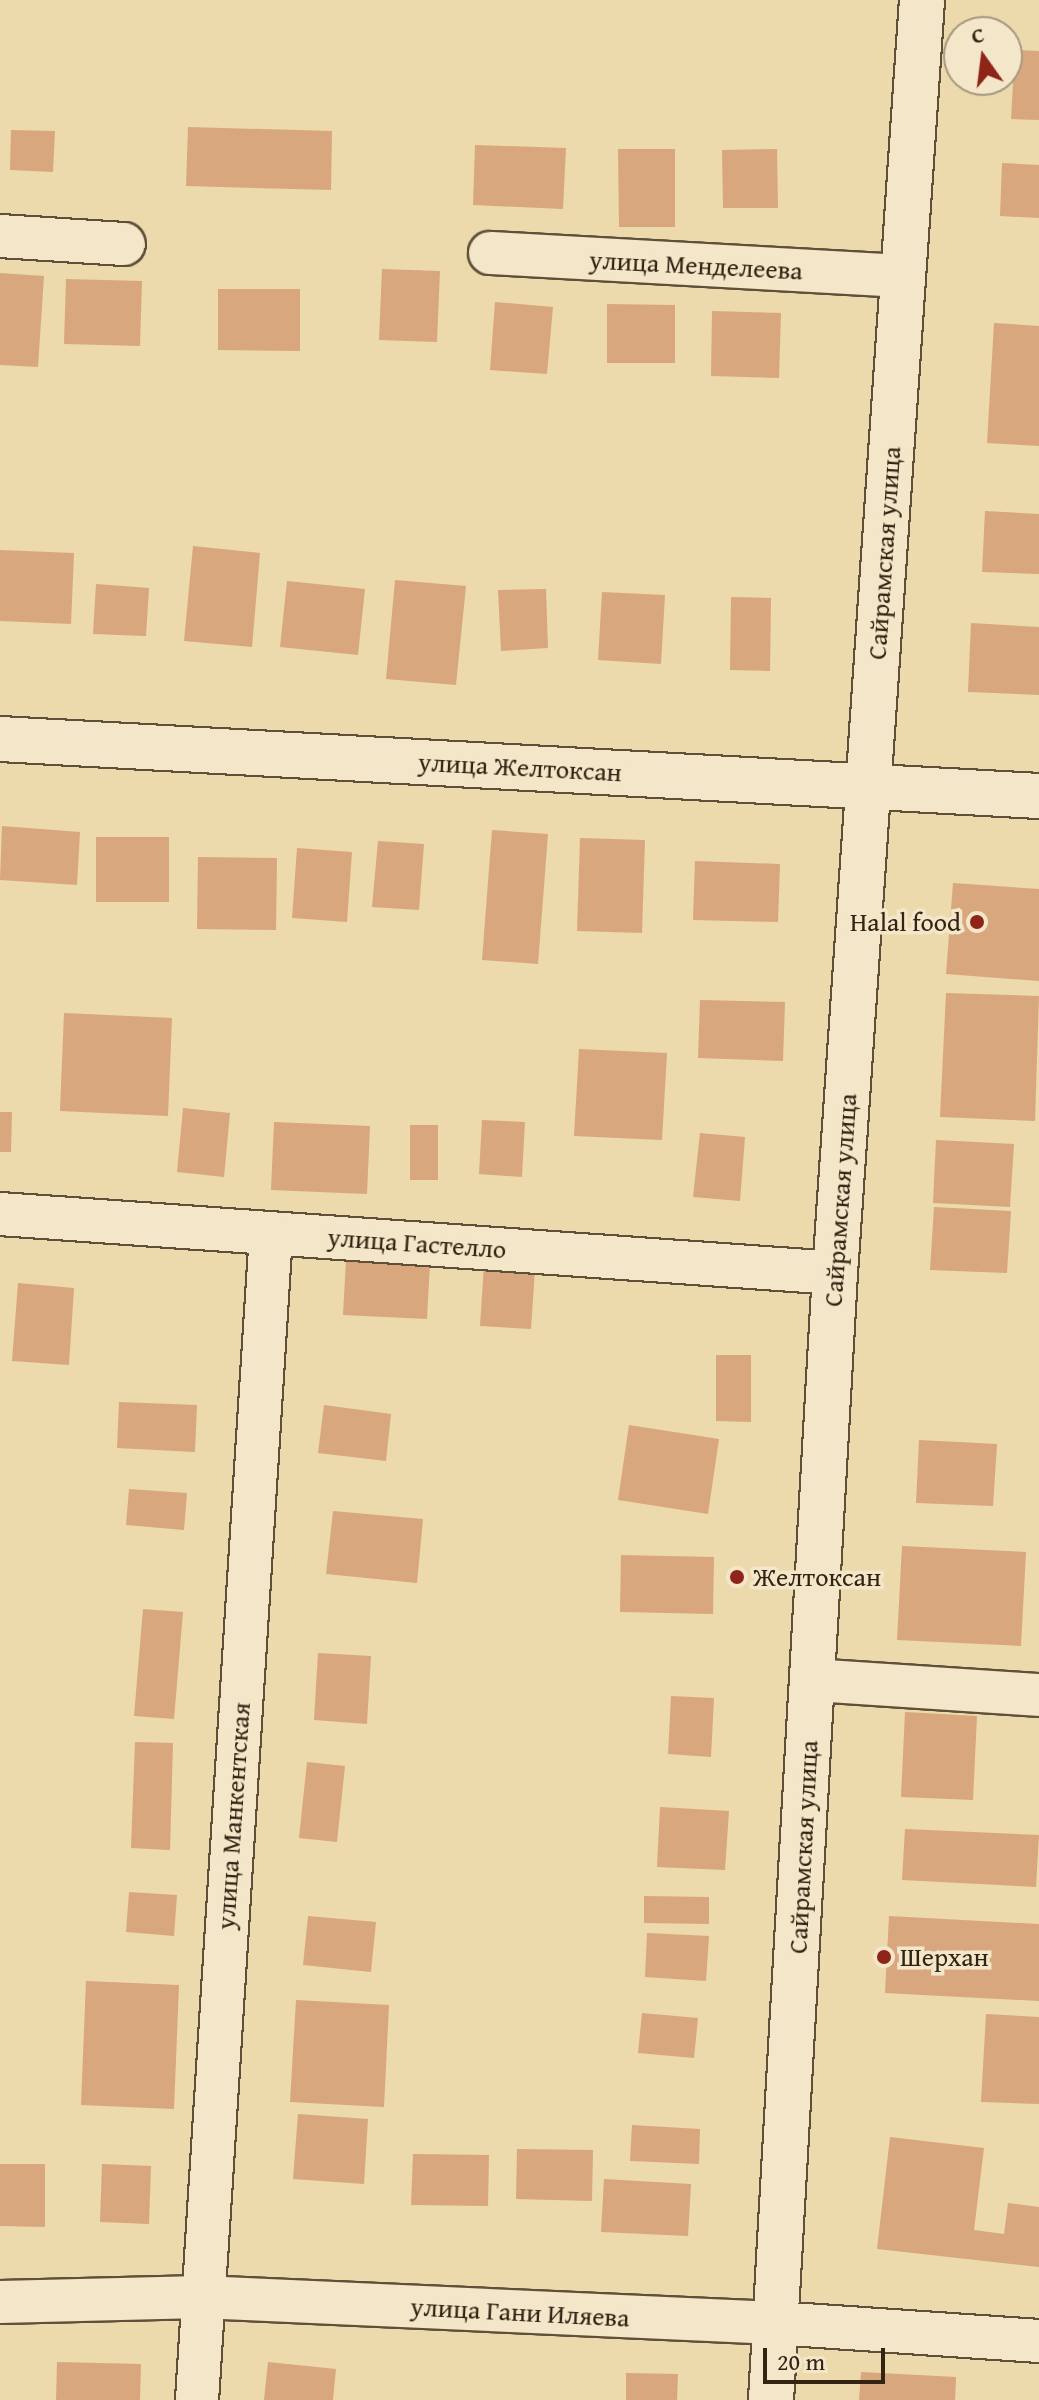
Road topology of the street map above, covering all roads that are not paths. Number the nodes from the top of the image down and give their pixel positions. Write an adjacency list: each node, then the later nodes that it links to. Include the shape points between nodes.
1 (922, 0): 5 (main road, Сайрамская улица)
2 (0, 236): 3 (street)
3 (124, 244)
4 (490, 253): 5 (street, улица Менделеева)
5 (903, 276): 7 (main road, Сайрамская улица)
6 (0, 739): 7 (main road, улица Желтоксан)
7 (869, 786): 8 (main road, улица Желтоксан); 11 (main road, Сайрамская улица)
8 (1039, 796)
9 (0, 1214): 10 (street, улица Гастелло)
10 (271, 1233): 11 (street, улица Гастелло); 14 (street, улица Манкентская)
11 (835, 1273): 12 (main road, Сайрамская улица)
12 (813, 1680): 13 (street); 16 (main road, Сайрамская улица)
13 (1039, 1695)
14 (201, 2297): 15 (street, улица Гани Иляева); 16 (street, улица Гани Иляева); 18 (street, улица Манкентская)
15 (0, 2302)
16 (775, 2323): 17 (street, улица Гани Иляева); 19 (main road, Сайрамская улица)
17 (1039, 2341)
18 (197, 2400)
19 (771, 2400)

